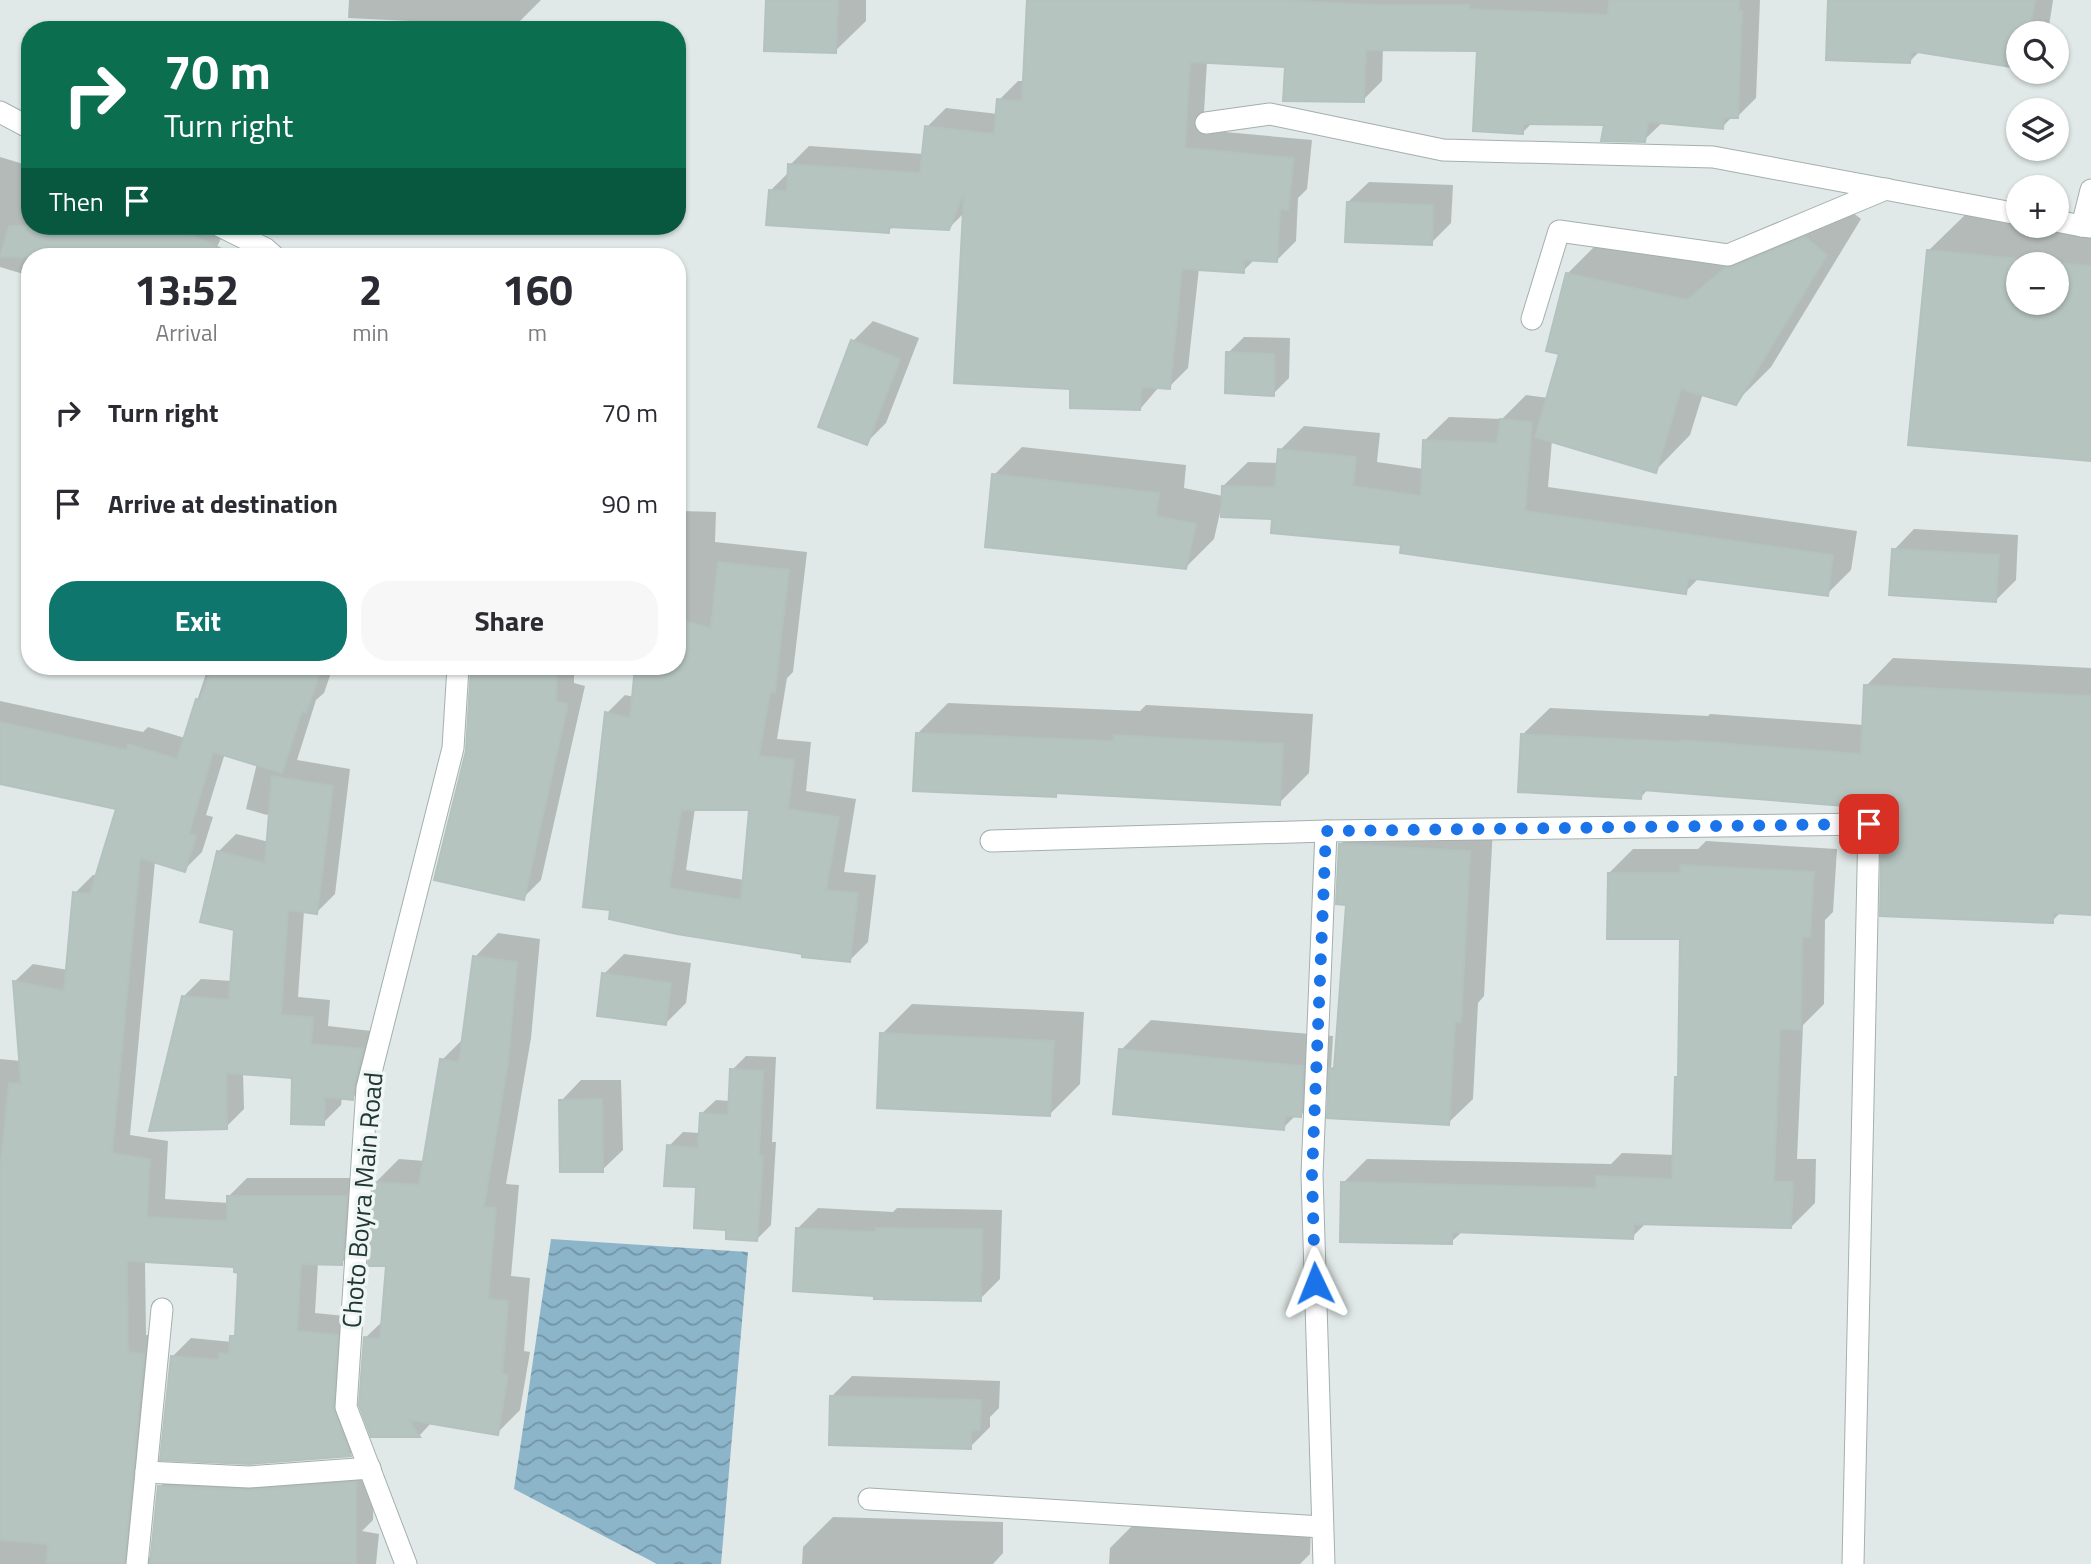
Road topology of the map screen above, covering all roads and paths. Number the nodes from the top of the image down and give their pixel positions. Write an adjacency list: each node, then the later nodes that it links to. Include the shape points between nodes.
1 (0, 112): 2 (street)
2 (21, 123)
3 (1206, 123): 4 (street, via 1270,114 1443,150 1713,157)
4 (1886, 189): 6 (street); 11 (street, via 1728,255 1559,231)
5 (2091, 190): 8 (street)
6 (2006, 212)
7 (2069, 223): 8 (street)
8 (2087, 226)
9 (238, 235): 10 (street)
10 (264, 248)
11 (1531, 319)
12 (458, 675): 16 (street, Choto Boyra Main Road, via 453,748 367,1088 346,1407)
13 (1326, 831): 14 (street); 19 (street, via 1312,1175); 23 (street, via 1869,824)
14 (991, 841)
15 (162, 1309): 17 (street)
16 (370, 1468): 17 (street, via 249,1477); 21 (street, Choto Boyra Main Road)
17 (146, 1472): 20 (street)
18 (869, 1499): 19 (street)
19 (1322, 1527): 22 (street)
20 (137, 1564)
21 (406, 1564)
22 (1324, 1564)
23 (1853, 1564)

